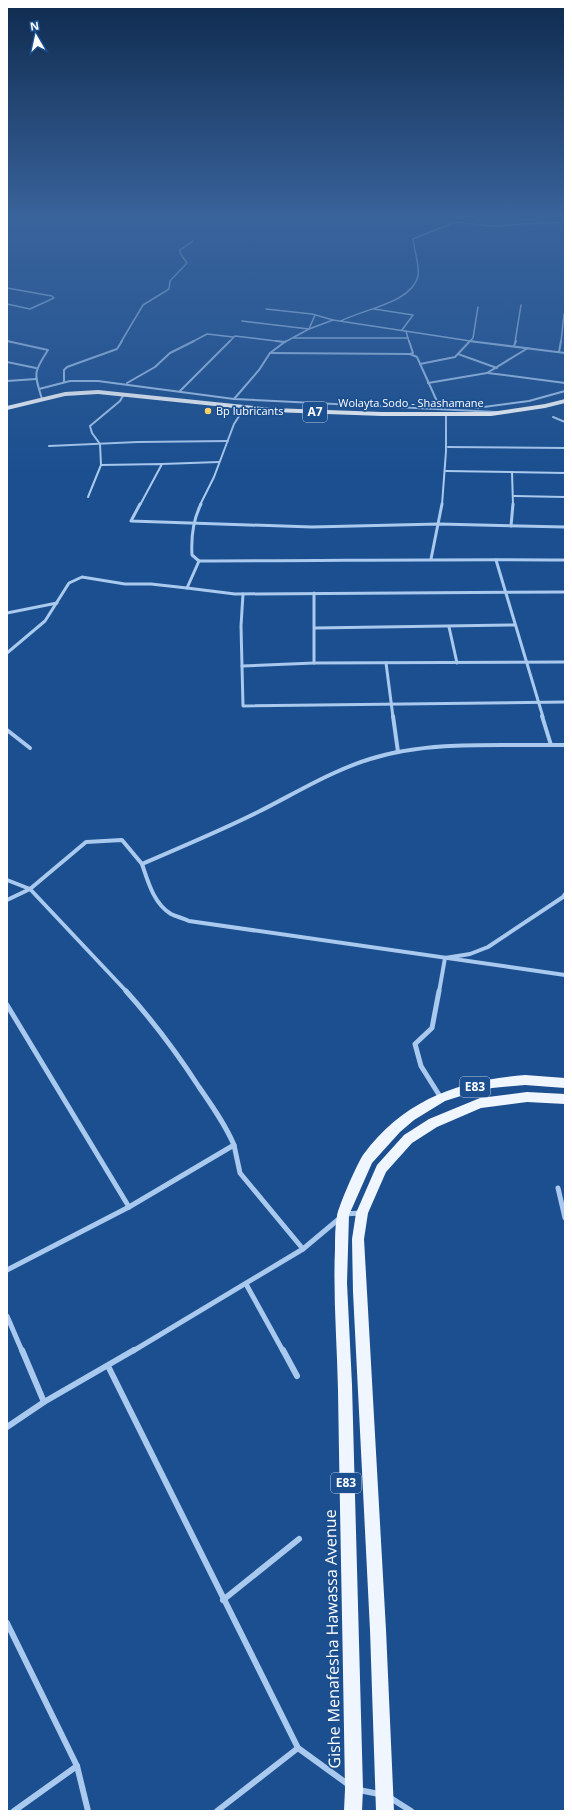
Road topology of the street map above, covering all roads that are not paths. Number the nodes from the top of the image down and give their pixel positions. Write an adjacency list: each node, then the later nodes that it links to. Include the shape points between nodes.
1 (48, 301): 4 (street, via 30,309)
2 (150, 301): 37 (street, via 143,305 117,349 67,367 64,370)
3 (394, 301): 7 (street)
4 (7, 304)
5 (521, 305): 23 (street)
6 (478, 307): 21 (street, via 473,338)
7 (372, 308): 13 (street); 15 (street, via 413,315)
8 (266, 309): 10 (street)
9 (564, 314): 25 (street)
10 (315, 315): 11 (street); 14 (street)
11 (333, 320): 13 (street); 14 (street)
12 (242, 321): 14 (street)
13 (341, 321): 15 (street)
14 (309, 329): 18 (street)
15 (402, 330): 16 (street)
16 (406, 331): 19 (street); 21 (street)
17 (233, 337): 22 (street); 40 (street, via 207,334 170,353 155,367); 42 (street)
18 (294, 338): 19 (street); 22 (street)
19 (408, 338): 28 (street, via 413,353)
20 (7, 340): 32 (street, via 48,350)
21 (470, 341): 23 (street); 29 (street)
22 (285, 342): 26 (street)
23 (514, 346): 24 (street)
24 (528, 348): 25 (street); 33 (street)
25 (559, 352): 27 (street)
26 (270, 353): 28 (street); 46 (street)
27 (565, 353)
28 (410, 354): 31 (street, via 417,357)
29 (458, 354): 31 (street, via 455,358); 33 (street)
30 (7, 362): 32 (street)
31 (420, 364): 38 (street)
32 (36, 368): 35 (street)
33 (497, 368): 34 (street)
34 (488, 373): 38 (street); 39 (street)
35 (36, 378): 36 (street); 41 (street)
36 (7, 381)
37 (64, 382): 40 (street, via 98,381); 41 (street)
38 (428, 383): 50 (street)
39 (565, 383)
40 (126, 384): 42 (street)
41 (39, 389): 45 (street)
42 (180, 391): 46 (street)
43 (565, 391): 51 (street, via 529,401)
44 (124, 394): 45 (highway, Wolayta Sodo - Shashamane / A7, via 98,392); 48 (highway, Wolayta Sodo - Shashamane / A7); 57 (street, via 120,401 90,426)
45 (45, 398): 49 (highway, A7)
46 (234, 399): 50 (street)
47 (565, 401): 52 (highway, Wolayta Sodo - Shashamane / A7)
48 (245, 407): 53 (highway, Wolayta Sodo - Shashamane / A7, via 307,412); 56 (street, via 234,424)
49 (7, 408)
50 (440, 408): 51 (street)
51 (466, 410): 52 (street)
52 (498, 413): 53 (highway, Wolayta Sodo - Shashamane / A7)
53 (446, 414): 59 (street)
54 (553, 417): 55 (street)
55 (565, 422)
56 (228, 441): 57 (street); 61 (street)
57 (101, 444): 58 (street); 63 (street)
58 (49, 446)
59 (448, 447): 60 (street); 64 (street)
60 (565, 448)
61 (219, 462): 62 (street); 70 (street)
62 (162, 464): 63 (street); 70 (street, via 131,521)
63 (101, 465): 69 (street)
64 (446, 471): 65 (street); 71 (street)
65 (512, 472): 66 (street); 67 (street)
66 (565, 473)
67 (514, 496): 68 (street); 72 (street)
68 (565, 497)
69 (88, 498)
70 (194, 524): 71 (street, via 312,527); 77 (street, via 191,539 192,555)
71 (439, 524): 72 (street); 74 (street)
72 (511, 526): 73 (street)
73 (565, 527)
74 (431, 559): 75 (street); 77 (street)
75 (496, 560): 76 (street); 81 (street)
76 (565, 560)
77 (199, 561): 78 (street)
78 (187, 588): 82 (street); 83 (street, via 125,584 82,577 69,583)
79 (565, 592): 81 (street)
80 (314, 593): 81 (street); 82 (street); 87 (street)
81 (504, 593): 85 (street)
82 (243, 594): 94 (street)
83 (57, 603): 84 (street); 88 (street, via 45,621)
84 (7, 613)
85 (514, 625): 86 (street); 89 (street)
86 (449, 627): 87 (street); 92 (street)
87 (315, 628): 93 (street)
88 (7, 652)
89 (525, 662): 90 (street); 92 (street); 95 (street)
90 (565, 662)
91 (386, 663): 92 (street); 93 (street); 97 (street)
92 (457, 663)
93 (314, 664): 94 (street)
94 (242, 666): 97 (street, via 243,706)
95 (538, 702): 96 (street); 97 (street); 99 (street)
96 (565, 702)
97 (391, 704): 102 (street)
98 (7, 730): 101 (street)
99 (551, 745): 100 (street); 102 (street, via 431,748)
100 (565, 745)
101 (30, 748)
102 (398, 752): 103 (street, via 369,759 333,774 230,826)
103 (142, 864): 105 (street, via 122,840 86,842); 108 (street, via 150,886 162,907 171,914 189,921)
104 (7, 880): 105 (street)
105 (30, 889): 107 (street); 114 (street, via 149,1016 210,1102)
106 (564, 897): 108 (street, via 488,947 470,954)
107 (7, 900)
108 (445, 958): 109 (street); 112 (street, via 432,1028 415,1044 417,1059)
109 (565, 975)
110 (8, 1007): 116 (street)
111 (565, 1083): 112 (main road, E83, via 525,1080 492,1083)
112 (441, 1098): 118 (main road, Gishe Menafesha Hawassa Avenue / E83, via 410,1116 368,1160)
113 (565, 1099): 117 (main road, E83, via 502,1099 480,1103 433,1123 408,1139 381,1170)
114 (234, 1145): 116 (street); 120 (street, via 240,1173)
115 (558, 1188): 119 (street)
116 (129, 1207): 121 (street)
117 (362, 1213): 118 (street); 134 (main road, E83, via 358,1239 360,1292)
118 (343, 1215): 120 (street); 133 (main road, Gishe Menafesha Hawassa Avenue / E83, via 340,1283)
119 (565, 1218)
120 (303, 1250): 122 (street)
121 (7, 1270)
122 (246, 1284): 124 (street); 125 (street)
123 (7, 1316): 126 (street)
124 (108, 1366): 126 (street); 129 (street)
125 (297, 1376)
126 (44, 1402): 127 (street)
127 (7, 1427)
128 (299, 1539): 129 (street)
129 (223, 1600): 131 (street)
130 (7, 1623): 132 (street)
131 (298, 1748): 133 (street); 137 (street)
132 (77, 1766): 135 (street); 136 (street)
133 (354, 1789): 134 (street); 138 (main road, Gishe Menafesha Hawassa Avenue / E83)
134 (386, 1795): 139 (main road, E83); 140 (street)
135 (14, 1811)
136 (88, 1811)
137 (217, 1811)
138 (353, 1811)
139 (385, 1811)
140 (411, 1811)

